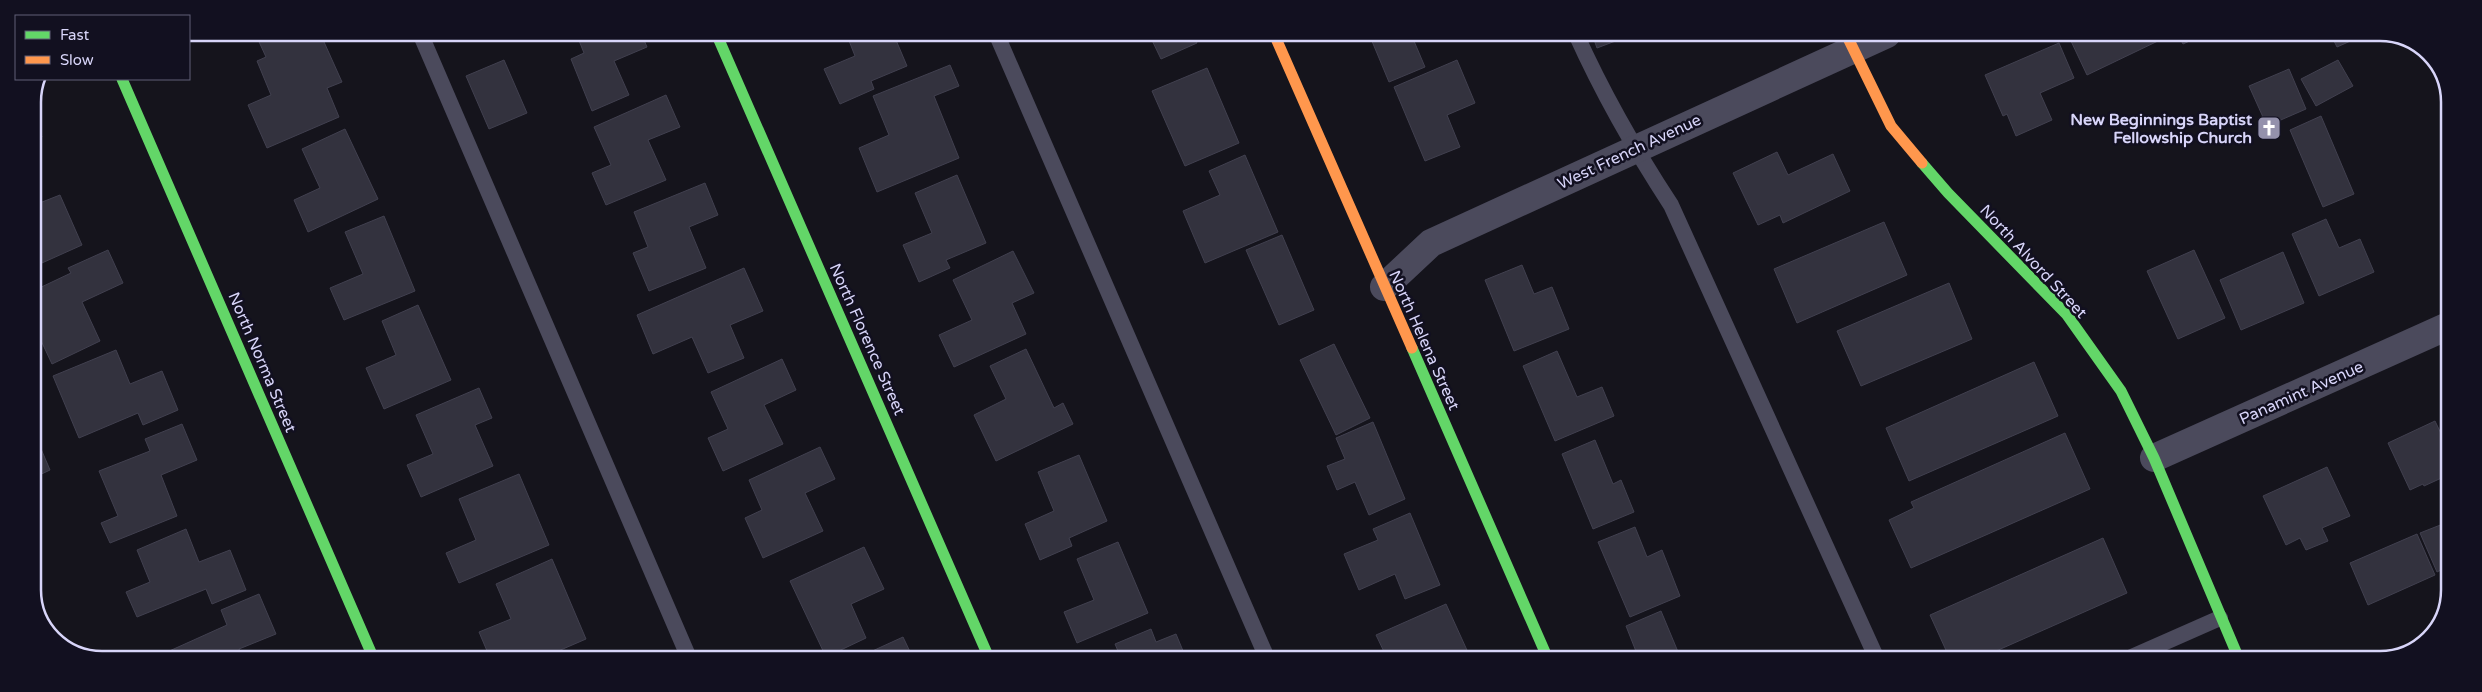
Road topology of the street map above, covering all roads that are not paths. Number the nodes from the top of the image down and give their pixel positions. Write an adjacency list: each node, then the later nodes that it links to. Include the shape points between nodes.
1 (423, 41): 14 (lane)
2 (719, 41): 15 (street, North Florence Street)
3 (999, 41): 16 (lane)
4 (1277, 41): 9 (street, North Helena Street)
5 (1579, 41): 8 (lane)
6 (1849, 42): 8 (street, West French Avenue); 11 (street, North Alvord Street, via 1891,126 1948,193 2067,315 2121,391)
7 (122, 80): 13 (street, North Norma Street)
8 (1634, 149): 9 (street, West French Avenue, via 1431,242); 18 (lane, via 1671,205)
9 (1384, 287): 17 (street, North Helena Street)
10 (2441, 329): 11 (street, Panamint Avenue)
11 (2154, 458): 12 (street, North Alvord Street)
12 (2220, 618): 19 (lane); 20 (street, North Alvord Street)
13 (370, 651)
14 (686, 651)
15 (986, 651)
16 (1264, 651)
17 (1544, 651)
18 (1873, 651)
19 (2145, 651)
20 (2235, 651)

